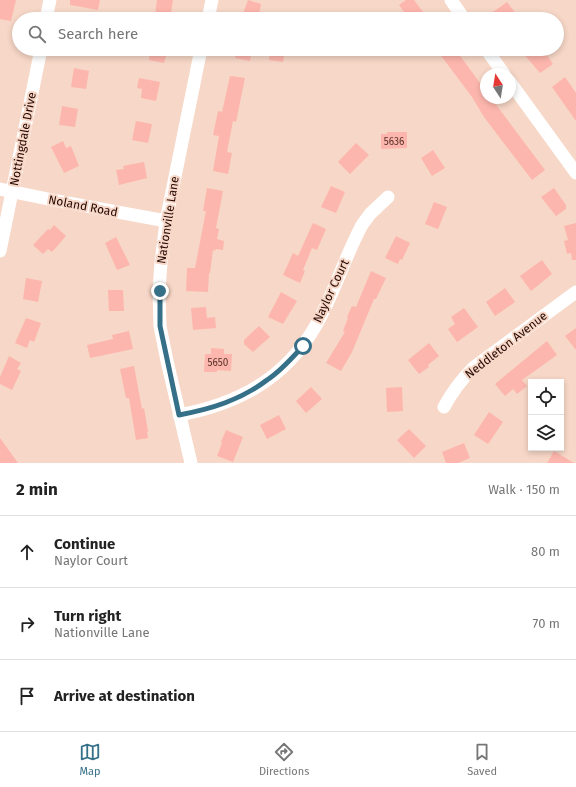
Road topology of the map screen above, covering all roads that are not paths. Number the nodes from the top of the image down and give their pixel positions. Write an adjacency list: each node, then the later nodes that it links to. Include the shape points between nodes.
1 (50, 0): 4 (street)
2 (212, 0): 5 (street)
3 (451, 0): 6 (street)
4 (47, 12)
5 (209, 12)
6 (459, 12)
7 (39, 56): 13 (street, Nottingdale Drive)
8 (201, 56): 15 (street, Nationville Lane)
9 (491, 56): 10 (street)
10 (500, 68)
11 (516, 90): 12 (street)
12 (576, 173)
13 (6, 190): 15 (street, Noland Road); 16 (street, Nottingdale Drive)
14 (388, 197): 19 (street, Naylor Court, via 362,225 316,326 303,346 276,373 244,395 223,404)
15 (166, 221): 19 (street, Nationville Lane, via 161,263 160,326)
16 (0, 251)
17 (576, 292): 18 (street, Neddleton Avenue, via 473,368 452,392)
18 (444, 407)
19 (179, 415): 20 (street, Nationville Lane)
20 (191, 463)

